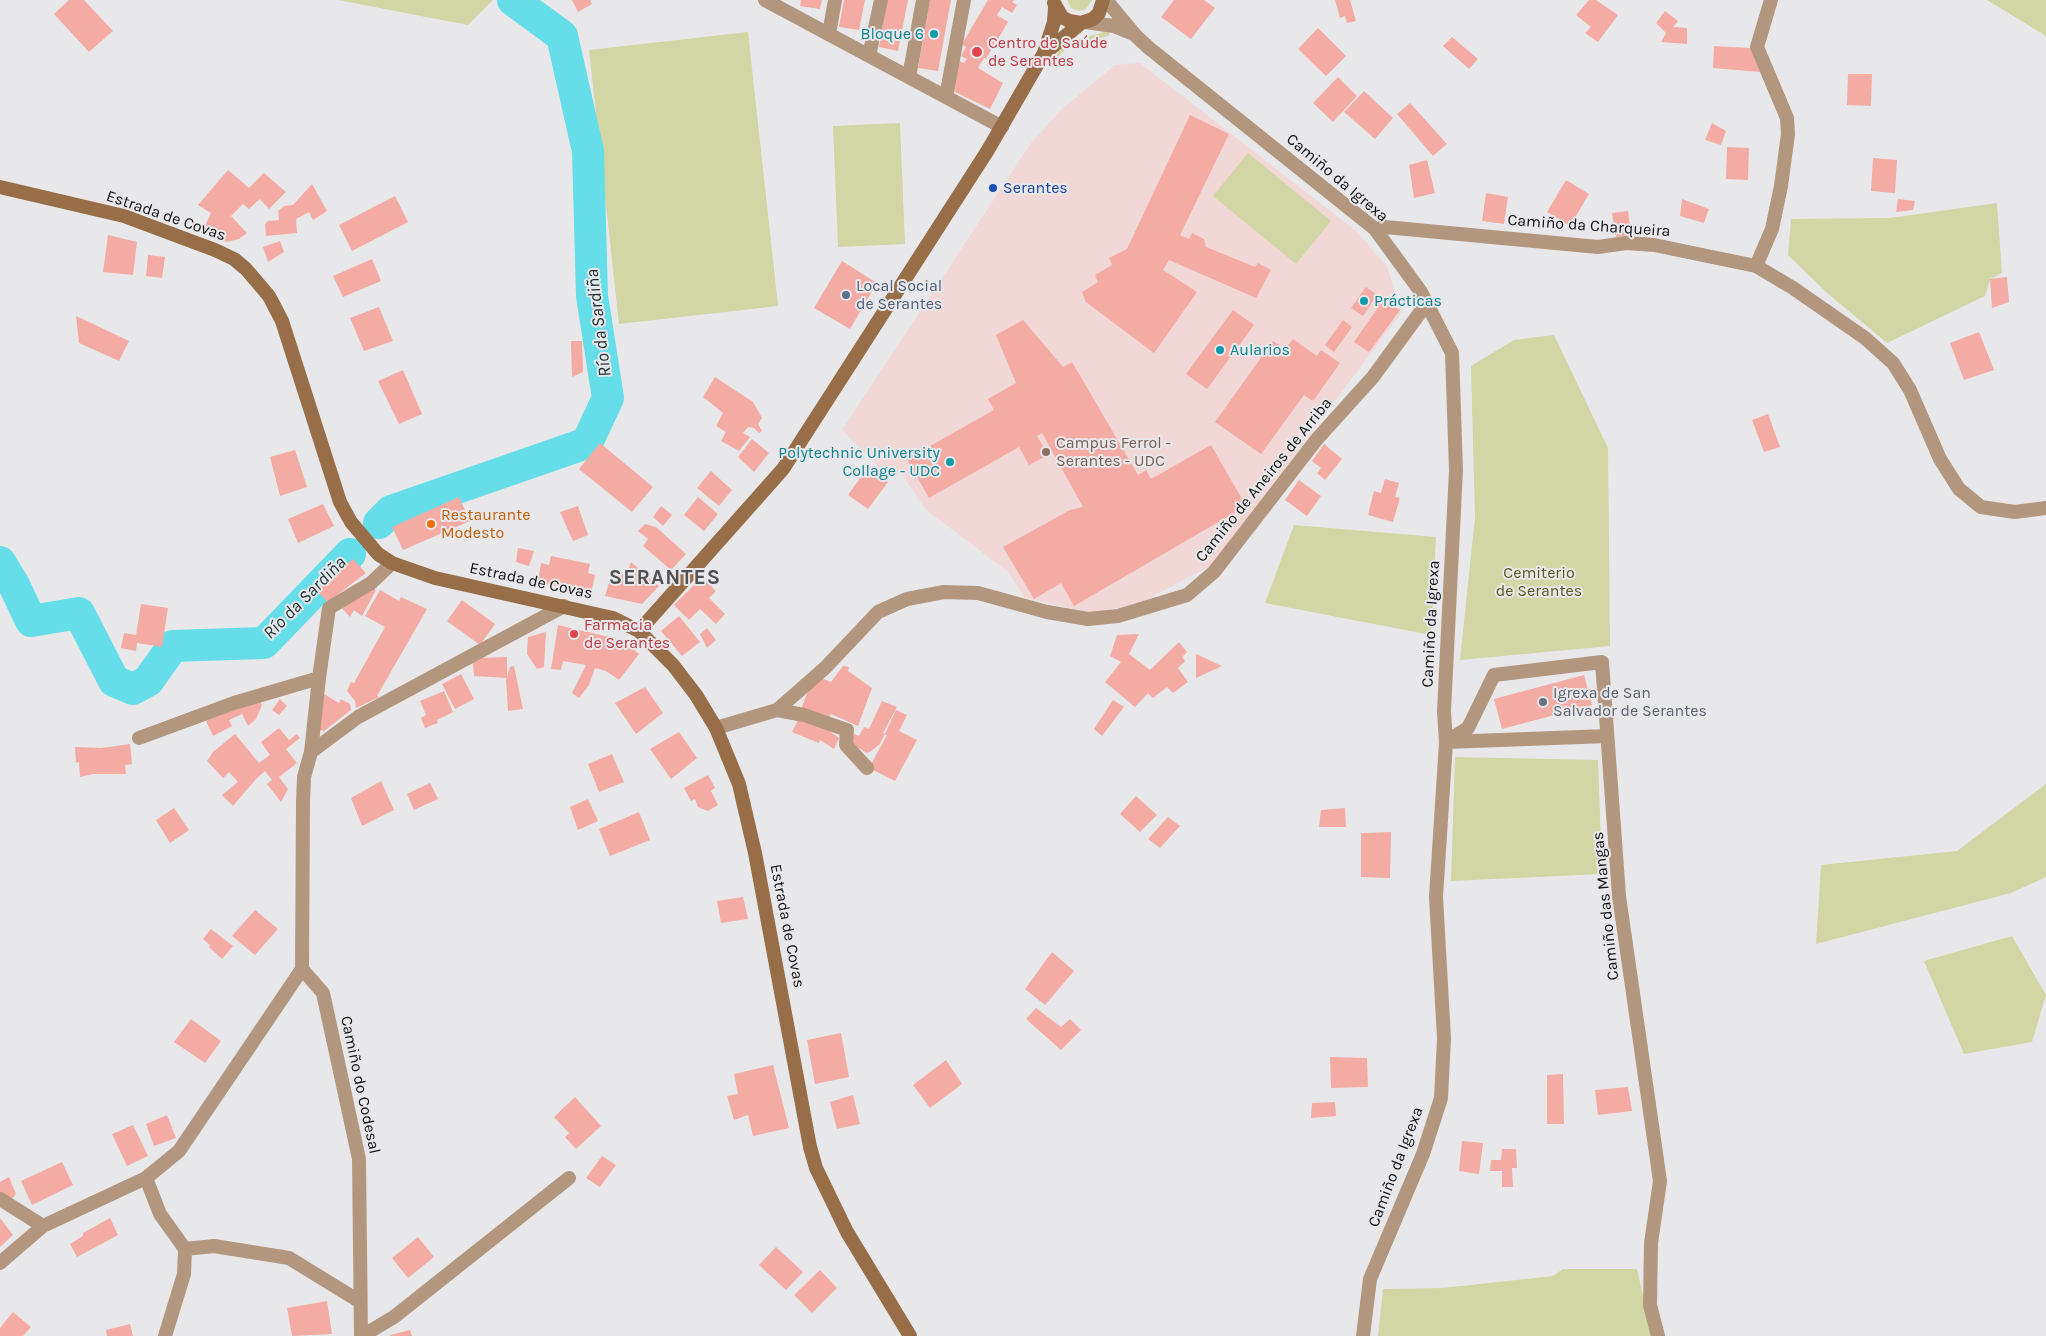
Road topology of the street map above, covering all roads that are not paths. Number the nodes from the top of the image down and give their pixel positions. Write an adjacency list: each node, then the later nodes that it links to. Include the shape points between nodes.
1 (765, 0): 9 (street)
2 (835, 0): 11 (street)
3 (881, 0): 14 (street)
4 (923, 0): 15 (street)
5 (964, 0): 16 (street)
6 (1105, 0): 10 (main road, via 1099,13); 12 (street)
7 (1771, 0): 20 (street, via 1757,47 1787,118 1788,134 1772,230)
8 (1054, 3): 10 (main road, via 1062,17); 13 (main road, via 1054,22)
9 (792, 7): 11 (street)
10 (1083, 23): 12 (street, via 1114,26); 13 (main road)
11 (829, 34): 14 (street)
12 (1136, 36): 19 (street, Camiño da Igrexa)
13 (1044, 53): 17 (main road)
14 (869, 56): 15 (street)
15 (909, 77): 16 (street)
16 (946, 97): 17 (street)
17 (1002, 127): 25 (main road, via 783,469)
18 (0, 187): 23 (main road, Estrada de Covas, via 124,216 215,250 246,269 269,296 282,321 340,502 367,543)
19 (1374, 229): 20 (street, Camiño da Charqueira, via 1385,227 1598,247 1626,243 1654,245); 21 (street, Camiño da Igrexa)
20 (1756, 266): 22 (street, Camiño da Charqueira, via 1865,338 1893,363 1910,390 1940,459 1959,489 1981,507 2015,512)
21 (1427, 303): 27 (street, Camiño de Aneiros de Arriba, via 1373,377 1317,439 1214,572 1187,594 1118,616 1088,619 1047,612 978,593 944,592 907,599 878,612 825,668); 31 (street, Camiño da Igrexa, via 1452,353 1456,470 1444,711)
22 (2046, 508)
23 (392, 563): 24 (main road, Estrada de Covas, via 435,578); 26 (street, via 371,582 329,608)
24 (564, 606): 25 (main road, Estrada de Covas, via 612,618); 32 (street, via 358,717)
25 (639, 631): 28 (main road, Estrada de Covas, via 673,665)
26 (319, 678): 30 (street, via 234,703); 32 (street)
27 (777, 710): 28 (street, Camiño de Aneiros de Arriba); 33 (street, via 804,715 847,730 846,745)
28 (716, 728): 44 (main road, Estrada de Covas, via 740,784 816,1168 847,1232)
29 (1608, 736): 31 (street); 31 (street, Camiño das Mangas, via 1602,662 1494,675 1468,728); 46 (street, Camiño das Mangas, via 1619,896 1660,1181 1651,1243 1650,1305)
30 (139, 738)
31 (1446, 742): 45 (street, Camiño da Igrexa, via 1436,898 1444,1038 1441,1098 1423,1154 1370,1279)
32 (312, 752): 34 (street, via 304,777 302,803)
33 (867, 768)
34 (302, 969): 35 (street, via 179,1151); 41 (street, Camiño do Codesal, via 323,993 359,1159)
35 (146, 1178): 38 (street); 39 (street, via 160,1214)
36 (569, 1178): 43 (street, via 394,1317)
37 (0, 1199): 38 (street)
38 (43, 1226): 40 (street)
39 (185, 1249): 41 (street, via 214,1246 289,1258); 42 (street, via 184,1274)
40 (0, 1263)
41 (359, 1301): 43 (street, Camiño do Codesal)
42 (165, 1336)
43 (361, 1336)
44 (910, 1336)
45 (1363, 1336)
46 (1658, 1336)

